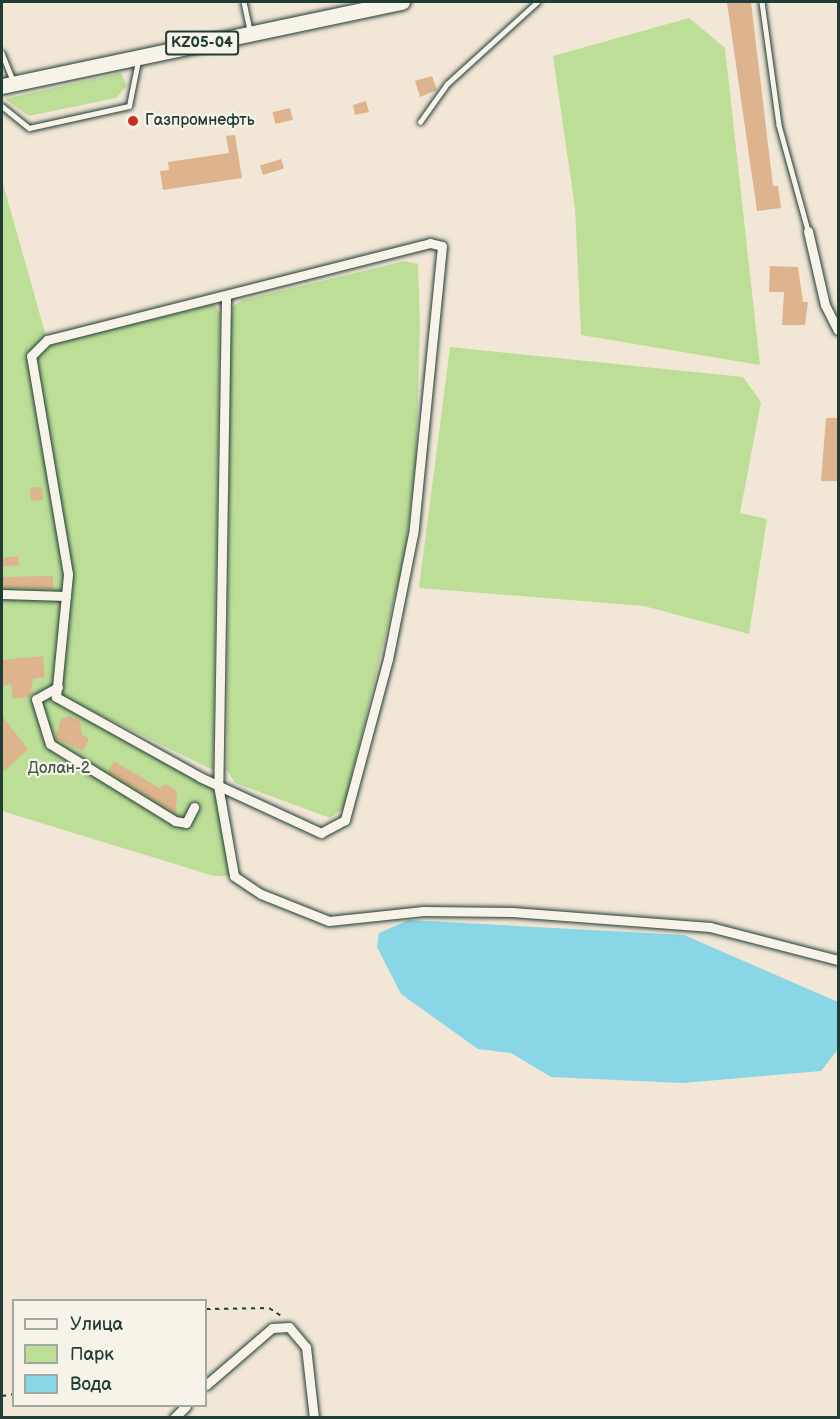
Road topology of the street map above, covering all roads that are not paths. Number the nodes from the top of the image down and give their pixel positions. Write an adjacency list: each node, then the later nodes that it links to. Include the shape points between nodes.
1 (244, 2): 5 (lane)
2 (402, 2): 5 (main road, KZ05-04)
3 (537, 2): 10 (lane, via 447,84)
4 (762, 2): 11 (lane, via 779,125)
5 (250, 33): 7 (main road, KZ05-04)
6 (2, 53): 8 (lane)
7 (139, 57): 8 (main road, KZ05-04); 9 (lane, via 129,106 29,128)
8 (8, 84)
9 (2, 106)
10 (420, 122)
11 (808, 231): 13 (street, via 825,305)
12 (226, 298): 15 (street, via 47,340 31,356 59,513); 17 (street); 17 (street, via 430,243 442,246 413,534 388,659 345,820 321,833)
13 (838, 330)
14 (2, 594): 15 (street)
15 (66, 596): 16 (street)
16 (58, 687): 17 (street, via 56,697 67,708); 18 (street, via 36,699 50,744 175,821 186,823)
17 (218, 785): 19 (street, via 234,876 261,894 329,921 423,912 512,912 711,927)
18 (194, 807)
19 (838, 960)
20 (207, 1384): 23 (street, via 272,1328 290,1327 306,1347)
21 (185, 1407): 22 (street)
22 (174, 1418)
23 (314, 1418)

